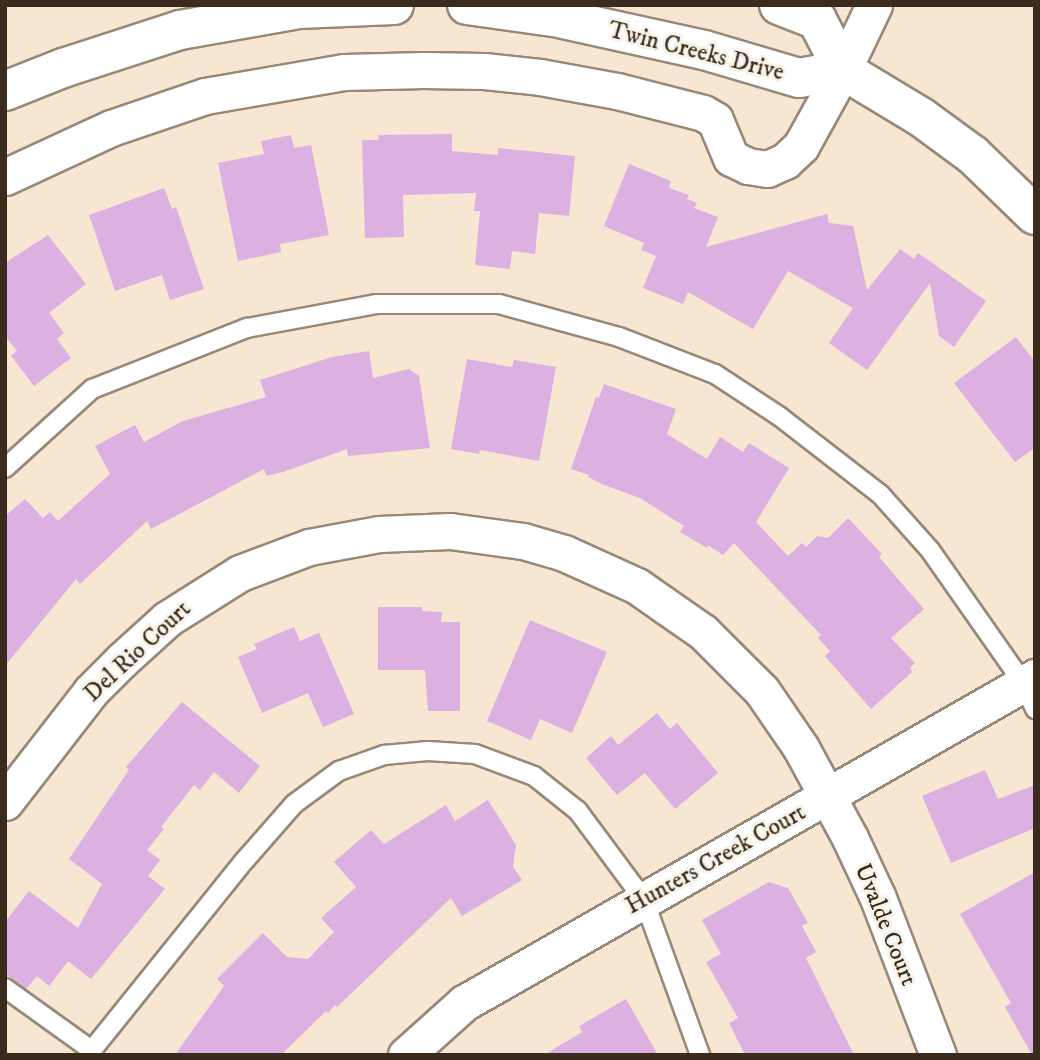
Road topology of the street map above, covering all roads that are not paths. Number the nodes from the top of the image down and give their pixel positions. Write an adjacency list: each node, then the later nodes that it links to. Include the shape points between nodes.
1 (394, 5): 5 (street)
2 (467, 5): 6 (street, Twin Creeks Drive, via 567,20 704,50 799,78)
3 (779, 5): 6 (street, via 817,20)
4 (874, 5): 6 (street)
5 (263, 10): 7 (street, via 180,30)
6 (843, 71): 8 (street, via 801,146 767,169 731,158 715,120 703,113 540,77 424,70 344,72 205,96 111,128); 9 (street, via 921,117 973,155)
7 (5, 91)
8 (5, 177)
9 (1035, 215)
10 (5, 468): 11 (lane, via 92,389 247,328 376,304 499,304 619,337 715,374 779,416 880,494 930,550)
11 (1031, 690): 12 (street, Hunters Creek Court)
12 (828, 797): 13 (street, Del Rio Court, via 762,691 703,632 671,608 638,586 564,553 488,534 450,531 379,534 309,547 271,559 205,592 167,619 91,691); 14 (street, Hunters Creek Court); 19 (street, Uvalde Court, via 878,898)
13 (5, 802)
14 (644, 901): 16 (lane, via 578,811 534,775 475,754 428,751 384,755 339,771 294,804); 17 (street, Hunters Creek Court, via 464,1003); 18 (lane)
15 (5, 988): 16 (lane)
16 (89, 1052)
17 (406, 1055)
18 (701, 1055)
19 (938, 1055)

